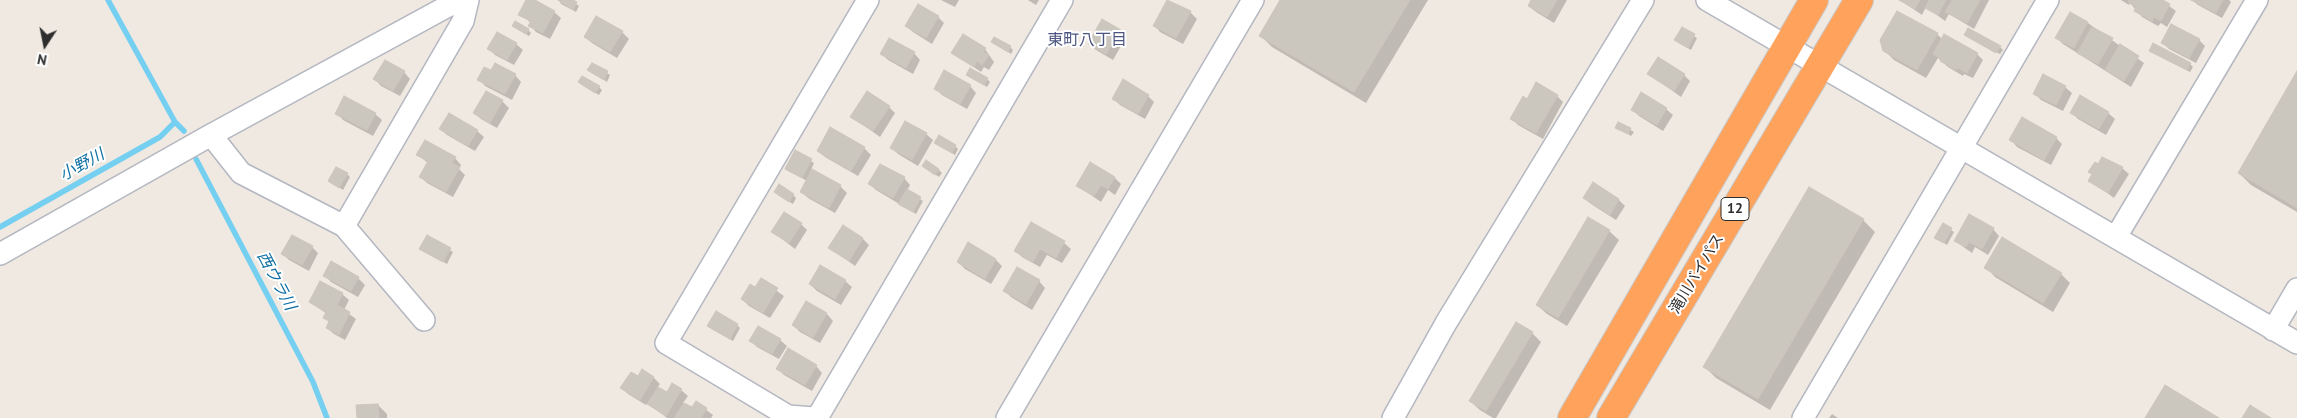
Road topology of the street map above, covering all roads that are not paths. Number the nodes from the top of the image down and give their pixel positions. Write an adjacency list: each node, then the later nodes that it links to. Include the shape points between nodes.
1 (459, 0): 14 (street)
2 (468, 0): 16 (street, via 463,21)
3 (868, 0): 23 (street, via 666,343 788,416)
4 (1062, 0): 23 (street)
5 (1253, 0): 24 (street)
6 (1643, 0): 25 (street, via 1446,323)
7 (1707, 0): 12 (street)
8 (1814, 0): 12 (highway, 12)
9 (1858, 0): 13 (highway, 滝川バイパス / 12)
10 (2048, 0): 15 (street)
11 (2257, 0): 17 (street)
12 (1786, 47): 13 (street); 26 (highway, 12)
13 (1820, 66): 15 (street); 27 (highway, 滝川バイパス / 12)
14 (211, 135): 16 (street, via 241,173); 18 (street)
15 (1962, 149): 17 (street); 28 (street)
16 (344, 226): 20 (street)
17 (2116, 237): 21 (street)
18 (0, 254)
19 (2297, 289): 21 (street)
20 (424, 320)
21 (2273, 330): 22 (street)
22 (2297, 344)
23 (815, 418)
24 (1008, 418)
25 (1393, 418)
26 (1572, 418)
27 (1610, 418)
28 (1803, 418)

